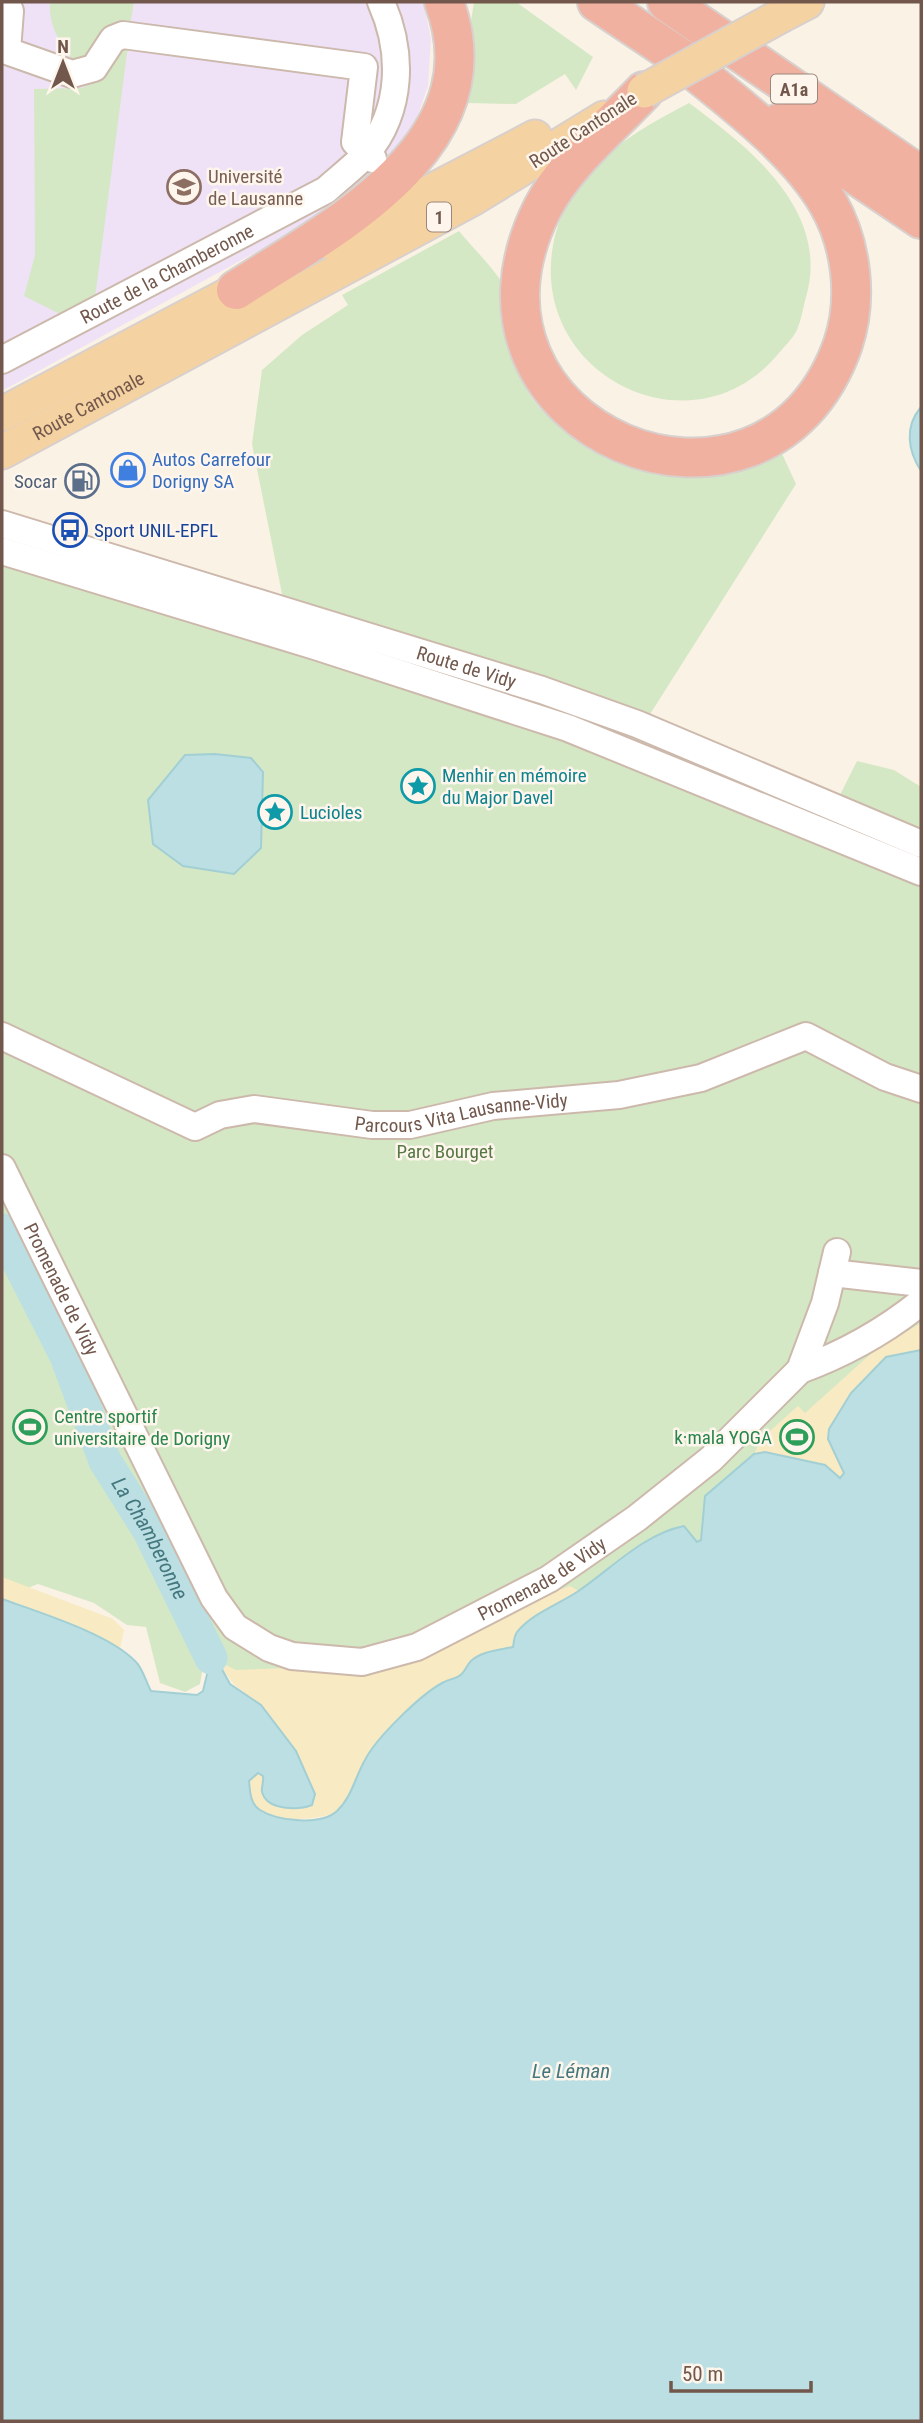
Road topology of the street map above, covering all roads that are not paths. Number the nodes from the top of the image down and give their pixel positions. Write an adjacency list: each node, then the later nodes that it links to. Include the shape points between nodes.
1 (6, 2): 9 (street, via 10,11 7,51 72,74 94,68 113,39 123,35 365,67 355,142)
2 (382, 2): 9 (street, Route de la Chamberonne, via 393,27 397,71 386,122)
3 (444, 2): 12 (highway, via 453,43 452,75 444,107 420,152 366,205)
4 (597, 2): 7 (highway, A1a)
5 (667, 2): 10 (highway, A1a)
6 (794, 8): 8 (main road, 1, bridge)
7 (674, 54): 8 (highway, via 733,102 807,175 837,222 848,259 848,325 823,386 788,424 736,451 669,457 637,451 605,437 553,391 527,338 521,281 543,207 566,175); 11 (highway, A1a)
8 (644, 91): 12 (main road, Route Cantonale / 1, via 564,121); 15 (main road, Route Cantonale / 1, via 472,199)
9 (370, 156): 13 (street, Route de la Chamberonne, via 326,190)
10 (921, 176)
11 (921, 219)
12 (236, 290): 14 (main road, Route Cantonale / 1)
13 (2, 360)
14 (2, 414)
15 (2, 452)
16 (2, 524): 18 (street, Route de Vidy, via 542,690 637,724)
17 (2, 551): 19 (street, via 568,728)
18 (921, 844)
19 (921, 873)
20 (2, 1036): 21 (street, Parcours Vita Lausanne-Vidy, via 195,1127 220,1115 254,1109 372,1125 410,1125 493,1106 619,1095 701,1078 806,1036 884,1077)
21 (921, 1089)
22 (2, 1168): 25 (street, Promenade de Vidy, via 214,1598 235,1627 292,1656 362,1662 417,1647 549,1579 711,1459)
23 (921, 1283): 25 (street, Promenade de Vidy, via 834,1263)
24 (921, 1302): 25 (street, Promenade de Vidy, via 890,1326)
25 (800, 1370)

